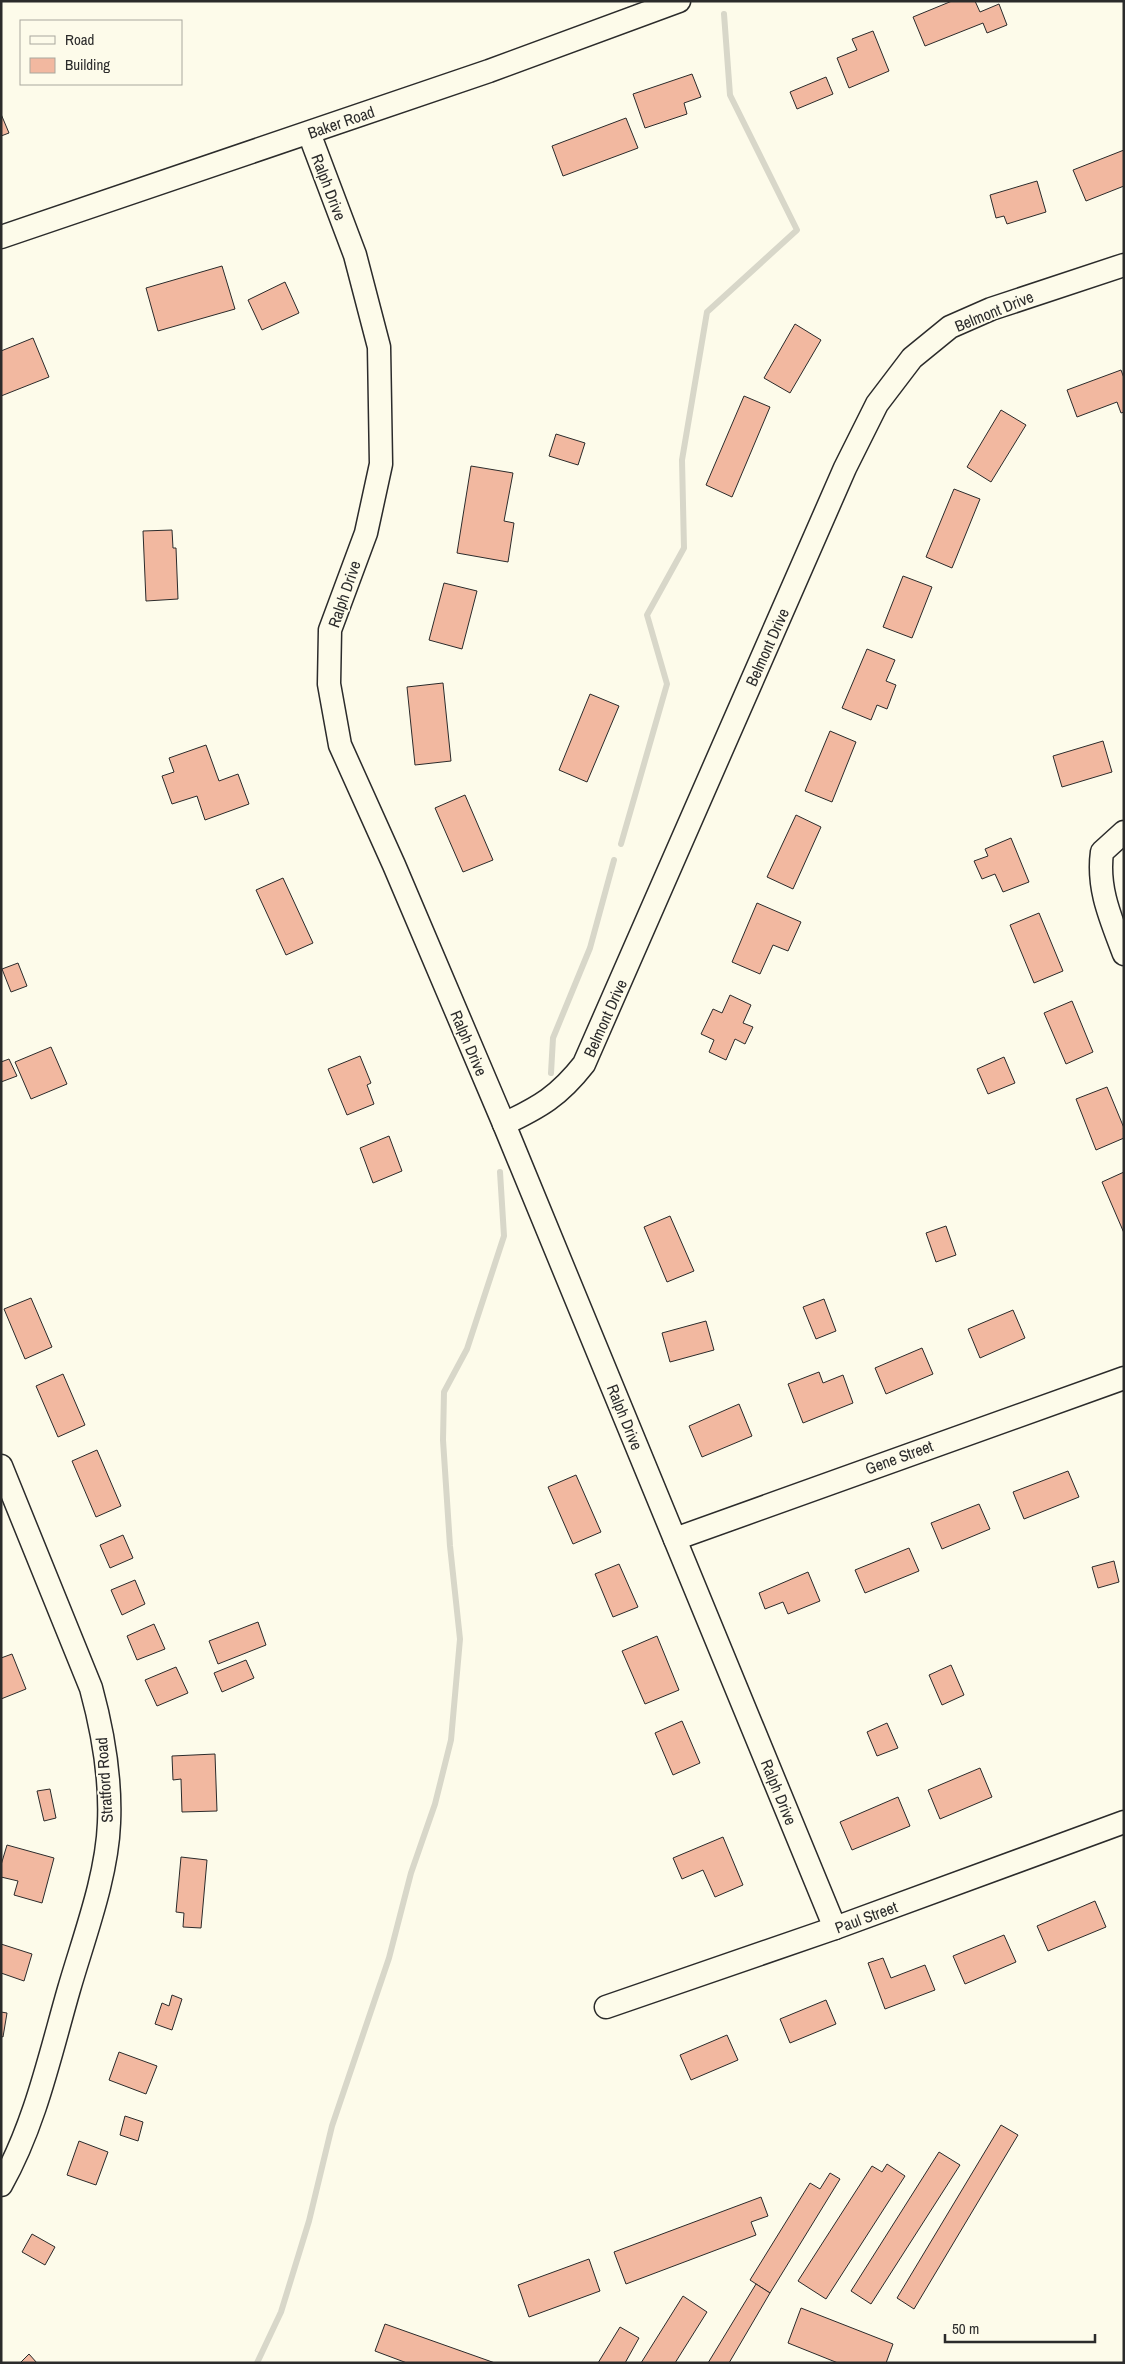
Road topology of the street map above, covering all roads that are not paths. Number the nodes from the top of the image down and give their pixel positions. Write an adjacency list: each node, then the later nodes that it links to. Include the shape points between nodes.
1 (679, 1): 2 (street, Baker Road)
2 (309, 133): 3 (street, Baker Road); 7 (street, Ralph Drive, via 355,254 379,347 381,464 366,532 330,630 329,684 340,745)
3 (1, 237)
4 (1124, 265): 7 (street, Belmont Drive, via 991,309 950,328 912,358 877,404 845,468 584,1064 568,1085 547,1102)
5 (1124, 832): 6 (street, via 1102,852 1099,872 1103,897)
6 (1124, 954)
7 (504, 1124): 10 (street, Ralph Drive)
8 (1124, 1378): 10 (street, Gene Street)
9 (1, 1466): 14 (street, Stratford Road, via 91,1688 107,1769 109,1824 103,1864 86,1930 28,2127)
10 (675, 1539): 12 (street, Ralph Drive)
11 (1124, 1822): 12 (street, Paul Street)
12 (835, 1928): 13 (street, Paul Street)
13 (606, 2007)
14 (1, 2185)

